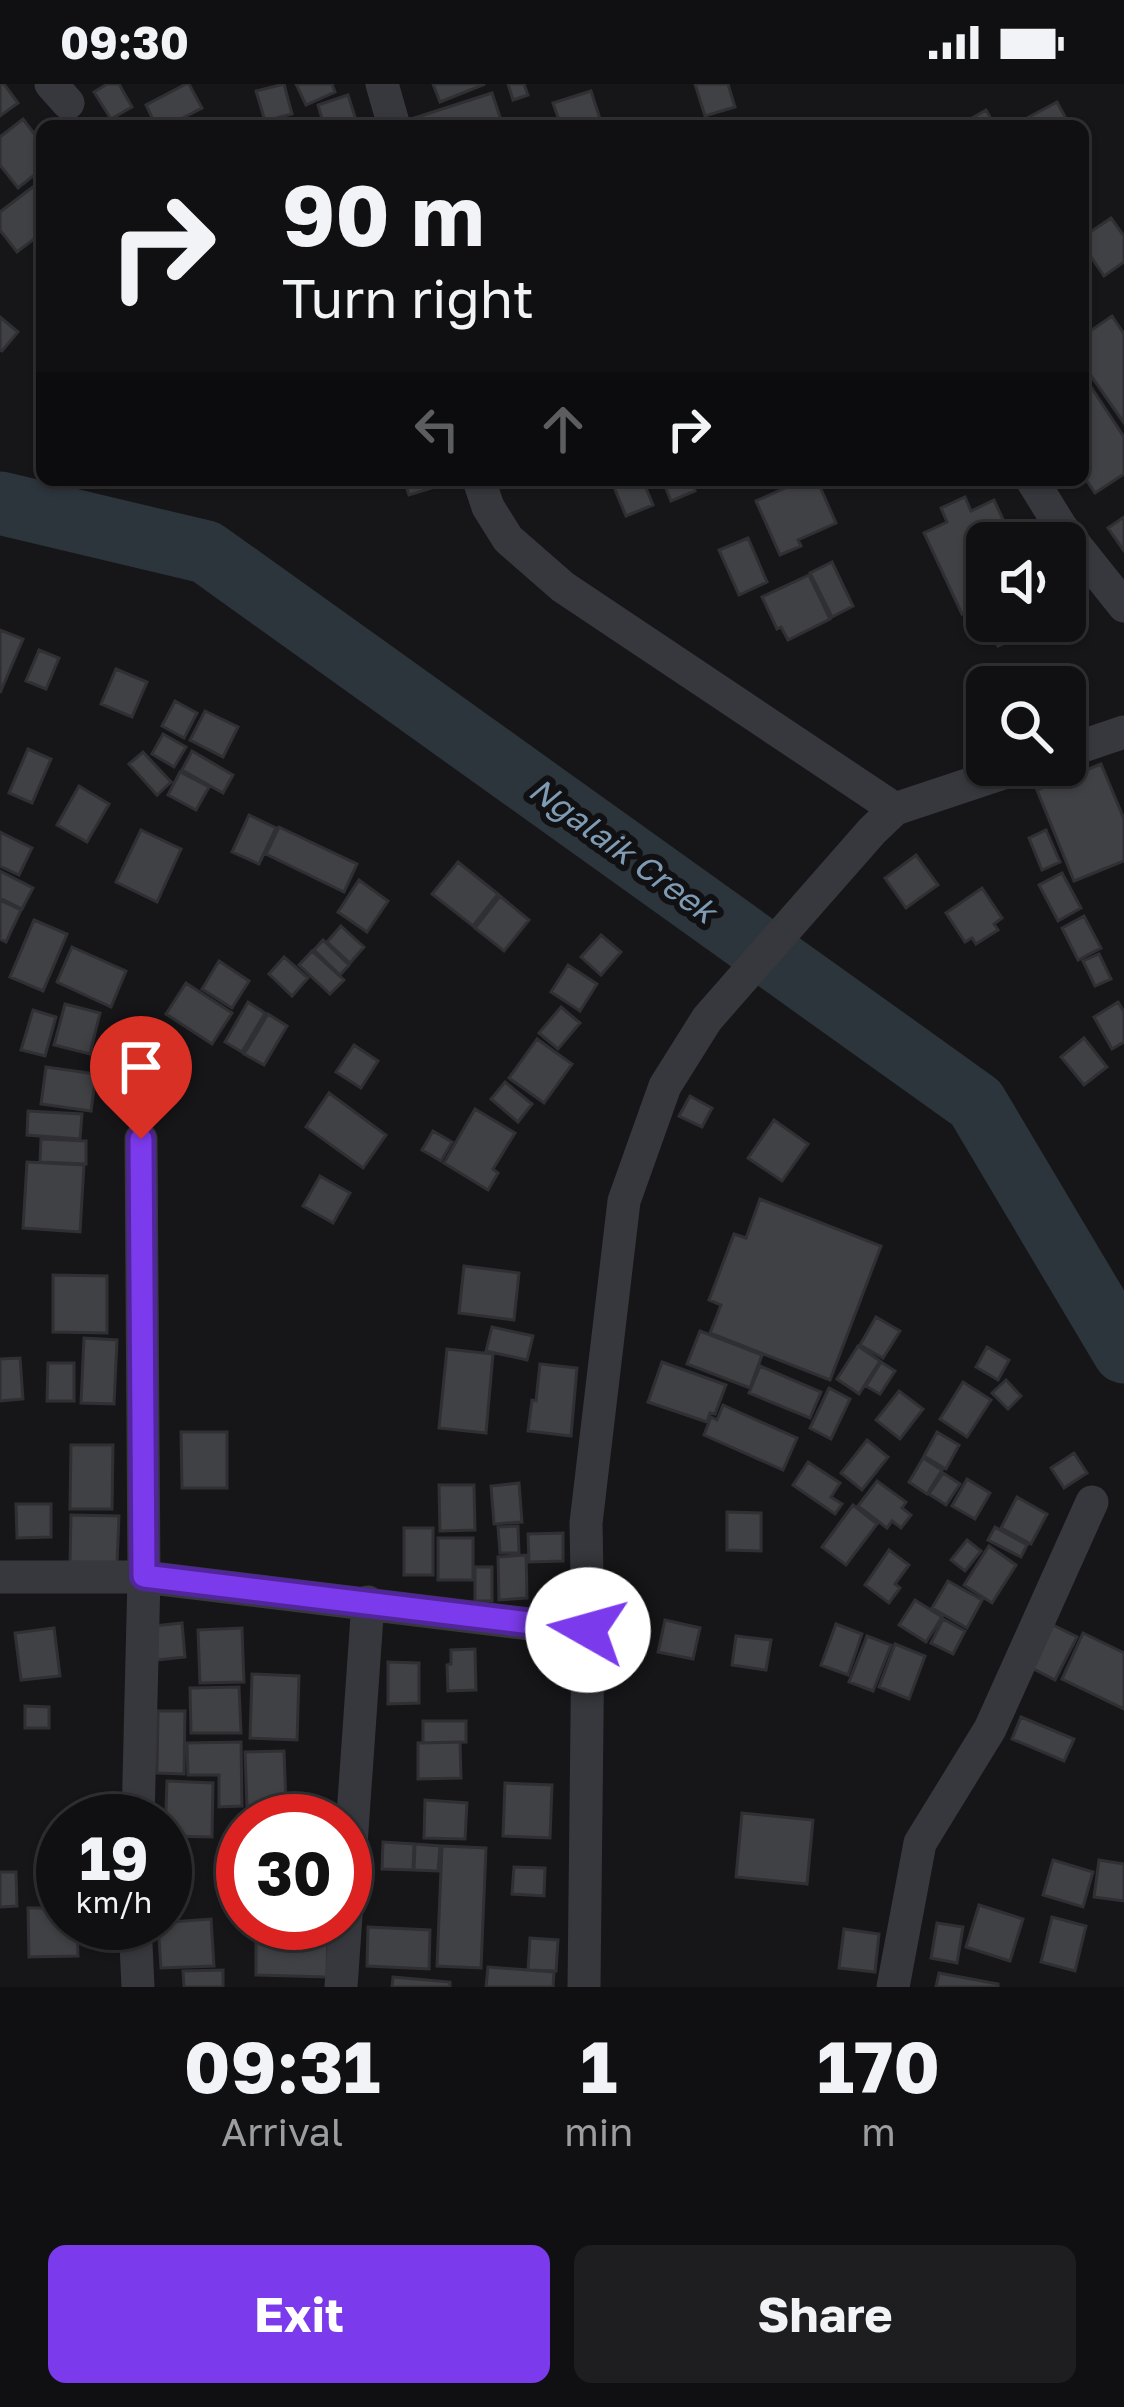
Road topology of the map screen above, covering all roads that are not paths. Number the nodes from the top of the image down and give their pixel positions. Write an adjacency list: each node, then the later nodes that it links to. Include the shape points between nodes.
1 (382, 84): 2 (street)
2 (392, 120)
3 (481, 486): 9 (street, via 508,539 563,586)
4 (1036, 486): 5 (street)
5 (1124, 606)
6 (1124, 732): 7 (street)
7 (1086, 745)
8 (973, 786): 9 (street)
9 (884, 820): 15 (street, via 706,1018 664,1086 624,1201 586,1523)
10 (141, 1139): 12 (street)
11 (1092, 1502): 21 (street, via 990,1729 920,1844)
12 (144, 1576): 13 (street); 14 (street); 16 (street)
13 (0, 1577)
14 (368, 1602): 15 (street); 19 (street)
15 (588, 1630): 20 (street)
16 (139, 1794)
17 (136, 1950): 18 (street)
18 (137, 1987)
19 (341, 1987)
20 (584, 1987)
21 (893, 1987)

